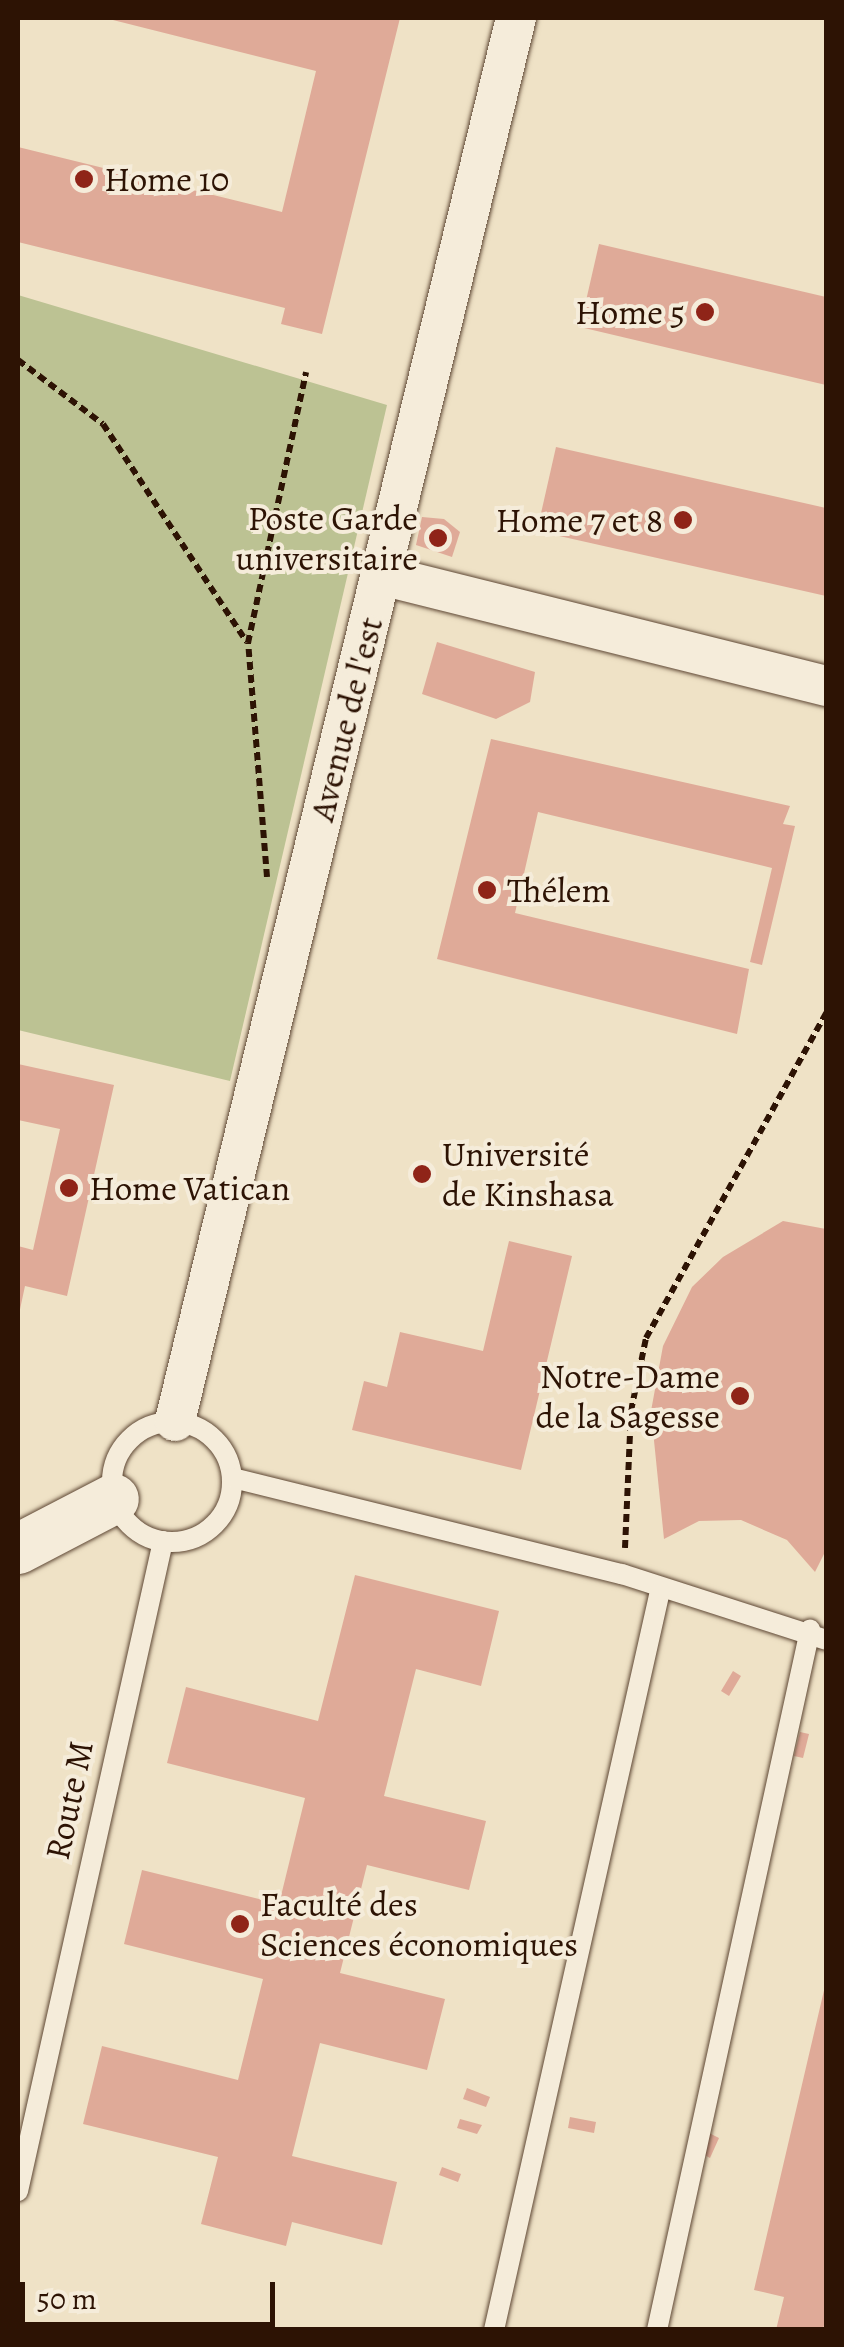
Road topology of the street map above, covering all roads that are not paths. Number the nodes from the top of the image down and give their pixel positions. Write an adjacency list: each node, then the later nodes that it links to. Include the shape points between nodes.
1 (516, 18): 2 (street, Avenue de l'est)
2 (380, 576): 3 (street); 4 (street, Avenue de l'est)
3 (826, 686)
4 (175, 1421): 5 (lane, via 215,1438); 6 (lane, via 146,1427 124,1444 112,1470)
5 (233, 1478): 7 (lane, via 231,1500 213,1526 184,1541); 9 (lane, via 622,1574)
6 (114, 1499): 7 (lane, via 132,1527); 8 (street)
7 (162, 1542): 11 (lane, Route M)
8 (18, 1549)
9 (660, 1591): 10 (lane); 12 (lane)
10 (818, 1635): 13 (lane)
11 (18, 2192)
12 (494, 2330)
13 (656, 2330)

